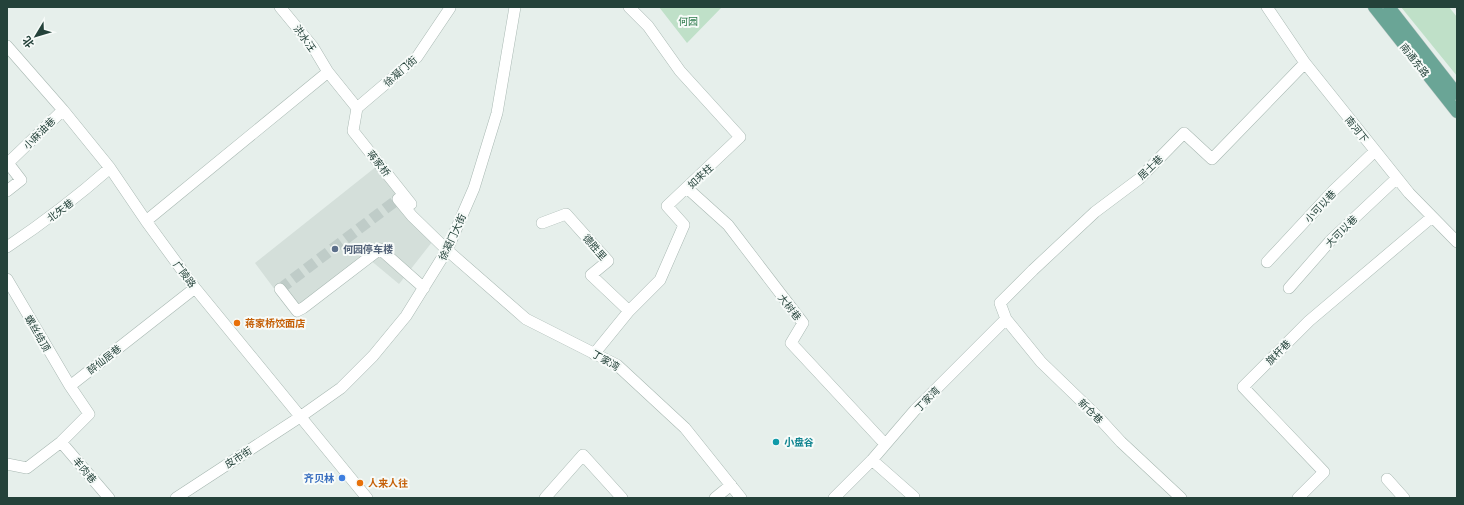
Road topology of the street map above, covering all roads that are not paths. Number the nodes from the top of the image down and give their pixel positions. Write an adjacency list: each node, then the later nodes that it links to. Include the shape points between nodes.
1 (280, 7): 10 (street, 洪水汪, via 313,47)
2 (516, 7): 26 (street, 徐凝门大街, via 497,114 474,188)
3 (629, 7): 18 (street, 如来柱, via 648,26 680,71 740,137)
4 (1267, 7): 9 (street, 南河下)
5 (1374, 7): 14 (main road, 南通东路)
6 (1389, 7): 11 (main road, 南通东路)
7 (450, 8): 12 (street, 徐凝门街, via 417,57)
8 (7, 46): 13 (street, 广陵路)
9 (1304, 63): 15 (street, 南河下); 34 (street, 居士巷, via 1212,159 1184,133 1139,179 1095,212 1000,303)
10 (328, 72): 12 (street); 22 (street)
11 (1457, 94)
12 (356, 108): 26 (street, 蒋家桥, via 353,131)
13 (62, 110): 16 (street, 广陵路); 19 (street, 小麻油巷, via 8,163 21,180)
14 (1457, 112)
15 (1375, 151): 17 (street, 南河下); 27 (street, 小可以巷, via 1333,191)
16 (110, 168): 22 (street, 广陵路); 25 (street, 北矢巷, via 74,199)
17 (1397, 178): 21 (street, 南河下); 31 (street, 大可以巷, via 1331,240)
18 (687, 188): 33 (street, 如来柱, via 667,206 684,225 660,280); 39 (street, 大树巷, via 728,225 803,323 791,343)
19 (7, 191)
20 (398, 199): 26 (street)
21 (1432, 217): 24 (street, 南河下); 54 (street, 旗杆巷, via 1309,321 1243,387 1324,472)
22 (146, 221): 29 (street, 广陵路)
23 (542, 223): 33 (street, 德胜里, via 566,214 608,261 591,276)
24 (1457, 242)
25 (7, 247)
26 (447, 250): 30 (street, 徐凝门大街); 35 (street, 丁家湾, via 526,319)
27 (1267, 262)
28 (7, 279): 36 (street, 螺丝结顶)
29 (195, 288): 36 (street, 醉仙居巷); 37 (street, 广陵路)
30 (424, 288): 32 (street, via 380,249 297,311); 37 (street, 徐凝门大街, via 406,316 373,356 341,388)
31 (1288, 288)
32 (280, 289)
33 (629, 311): 35 (street, 如来柱)
34 (1006, 319): 39 (street, 丁家湾, via 915,410); 53 (street, 新仓巷, via 1041,362)
35 (594, 354): 43 (street, 丁家湾, via 617,365 685,428)
36 (70, 386): 38 (street, via 89,414)
37 (300, 417): 45 (street, 皮市街); 46 (street, 广陵路)
38 (61, 442): 41 (street, via 27,468); 44 (street, 羊肉巷)
39 (885, 444): 40 (street, 丁家湾)
40 (872, 460): 51 (street, 丁家湾); 52 (street)
41 (9, 467)
42 (1387, 479): 55 (street)
43 (731, 485): 49 (street); 50 (street, 丁家湾)
44 (108, 498)
45 (176, 498)
46 (367, 498)
47 (545, 498): 48 (street, via 583,455)
48 (622, 498)
49 (716, 498)
50 (741, 498)
51 (834, 498)
52 (914, 498)
53 (1181, 498)
54 (1298, 498)
55 (1404, 498)

